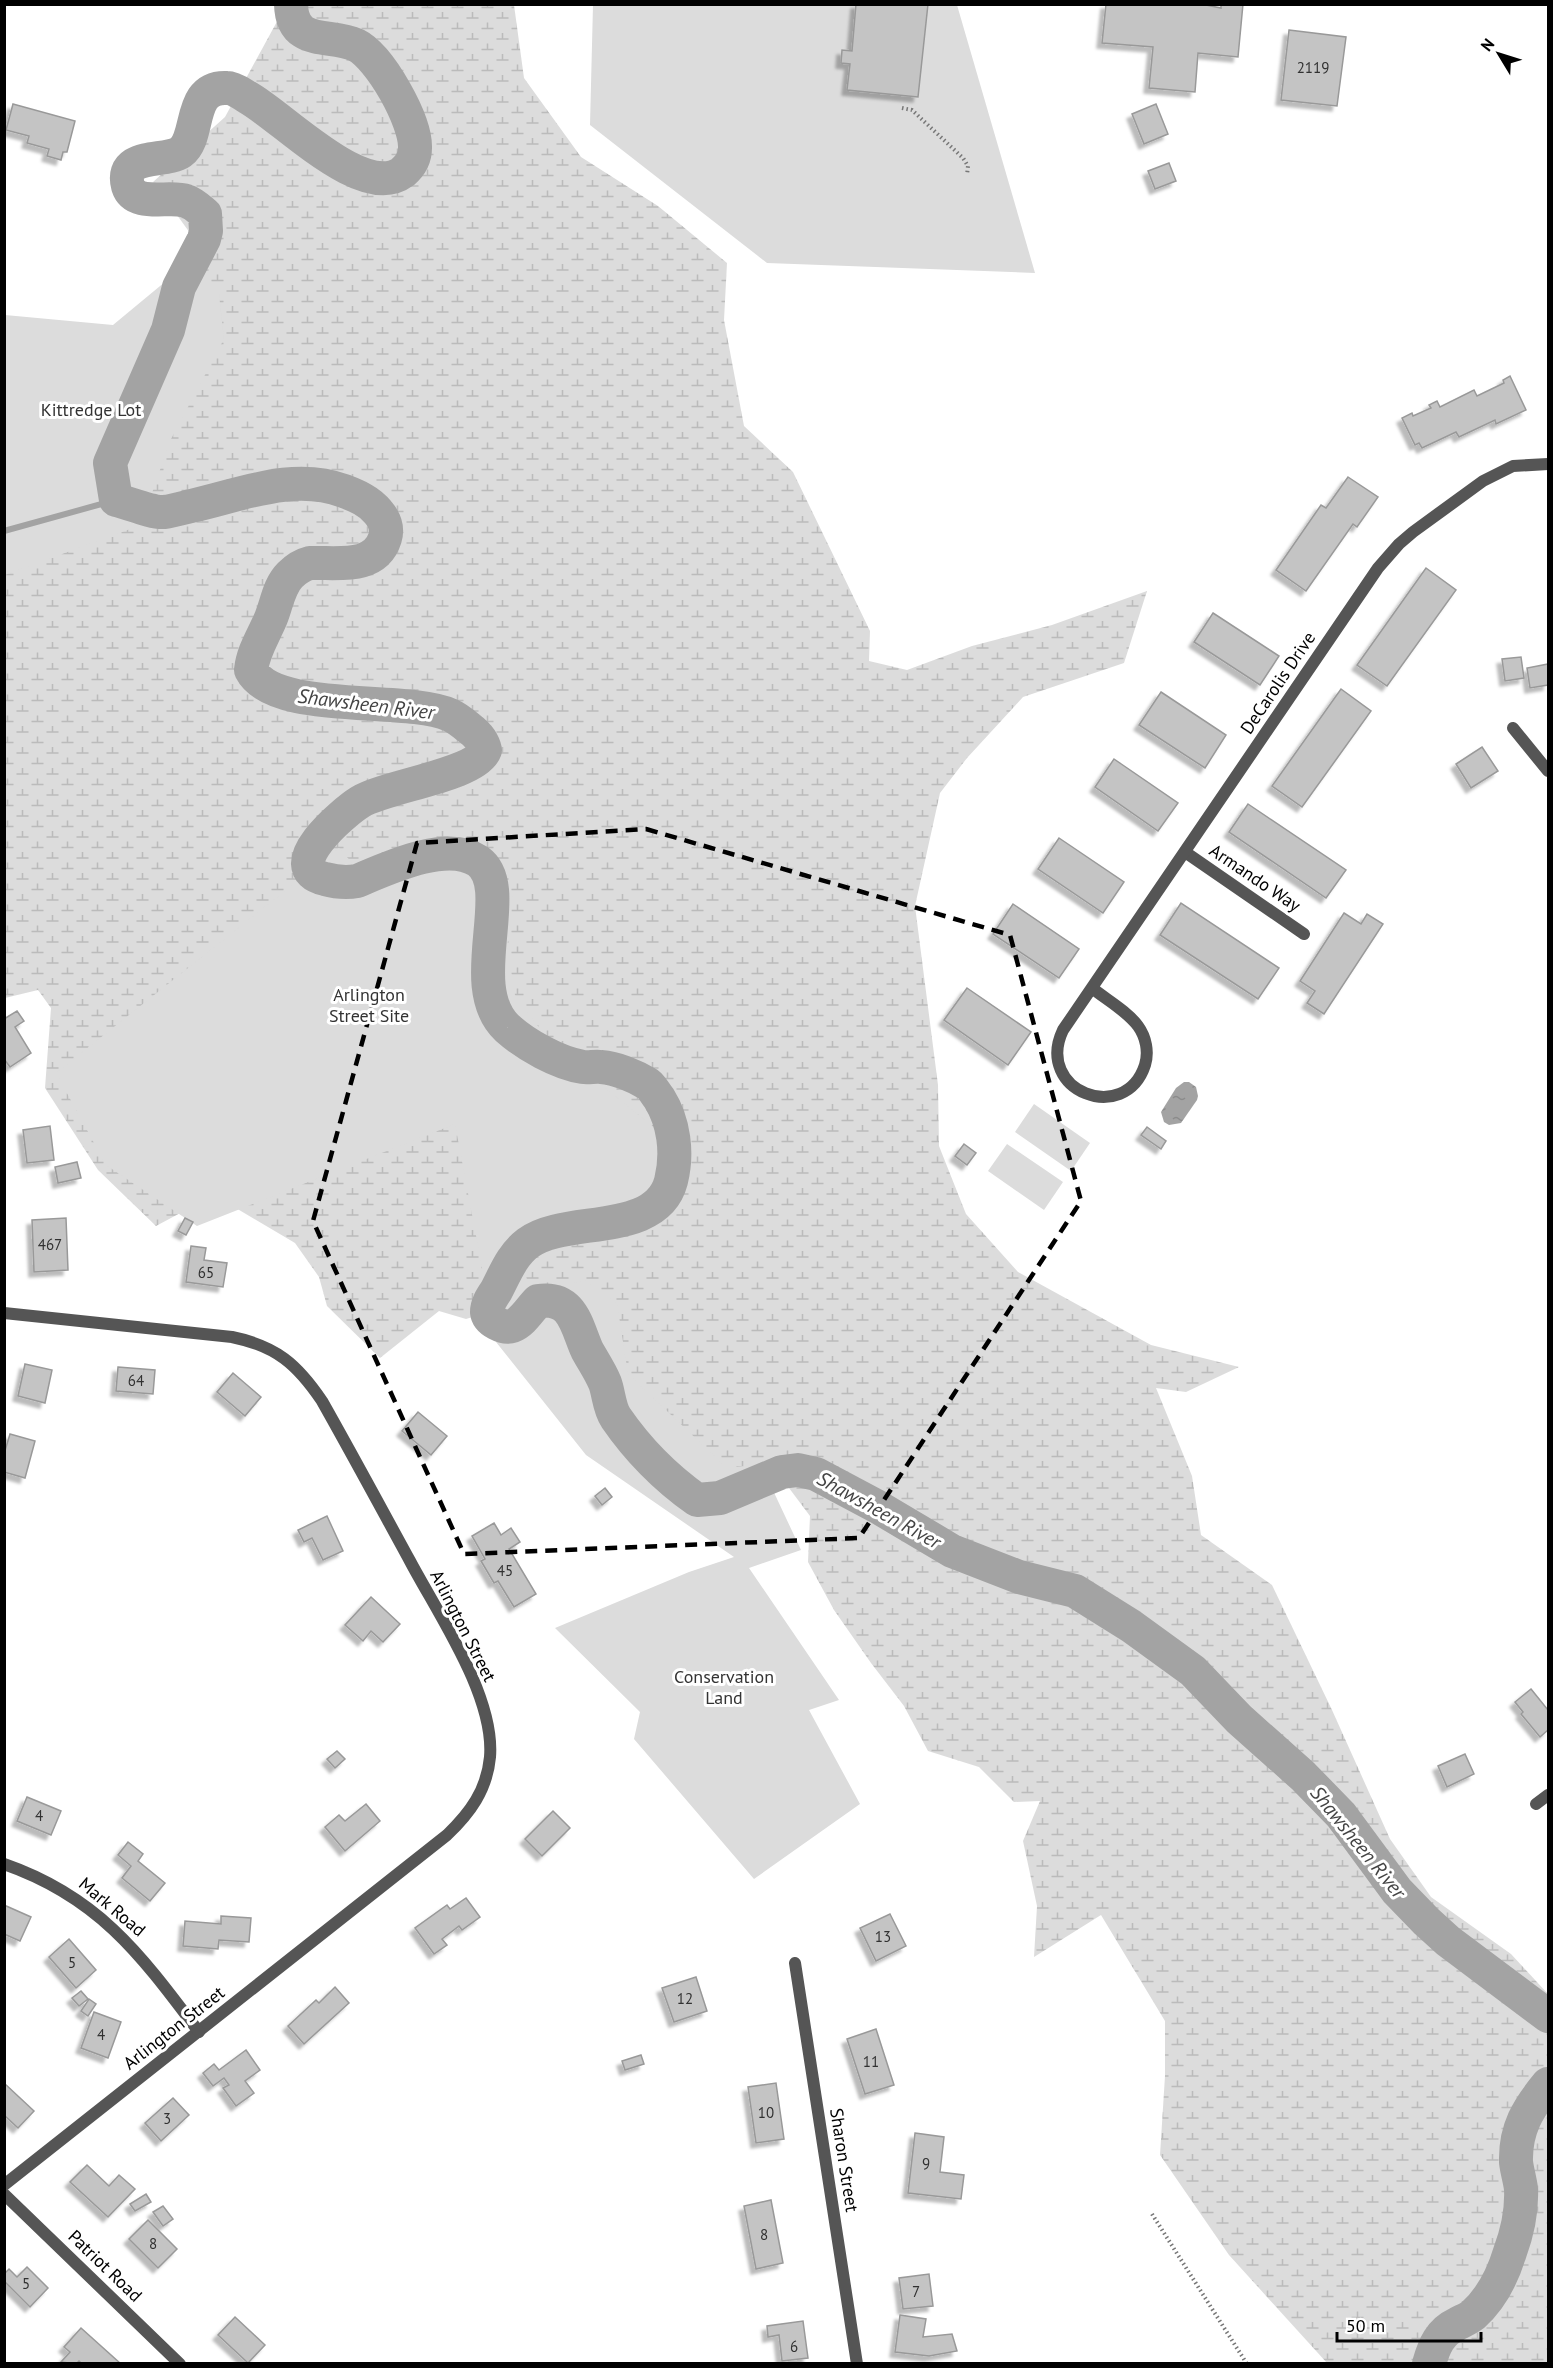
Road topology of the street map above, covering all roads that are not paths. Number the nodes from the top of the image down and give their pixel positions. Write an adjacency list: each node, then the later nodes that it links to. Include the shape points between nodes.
1 (1548, 464): 4 (street, DeCarolis Drive, via 1528,464 1498,472 1413,532 1388,556)
2 (1513, 728): 3 (street)
3 (1548, 771)
4 (1185, 852): 5 (street, Armando Way); 6 (street, DeCarolis Drive)
5 (1304, 934)
6 (1092, 988): 6 (street, DeCarolis Drive, via 1133,1020 1146,1045 1146,1060 1137,1081 1111,1097 1088,1095 1074,1088 1063,1075 1058,1059 1060,1036)
7 (4, 1313): 12 (street, Arlington Street, via 232,1337 273,1350 292,1364 322,1401 462,1657 483,1706 489,1732 487,1777 479,1798 465,1817)
8 (1548, 1796): 9 (street)
9 (1536, 1804)
10 (4, 1864): 12 (street, Mark Road, via 66,1891 106,1921 138,1953)
11 (795, 1963): 16 (street, Sharon Street)
12 (198, 2032): 13 (street, Arlington Street)
13 (4, 2185)
14 (4, 2194): 15 (street, Patriot Road)
15 (180, 2364)
16 (857, 2364)

